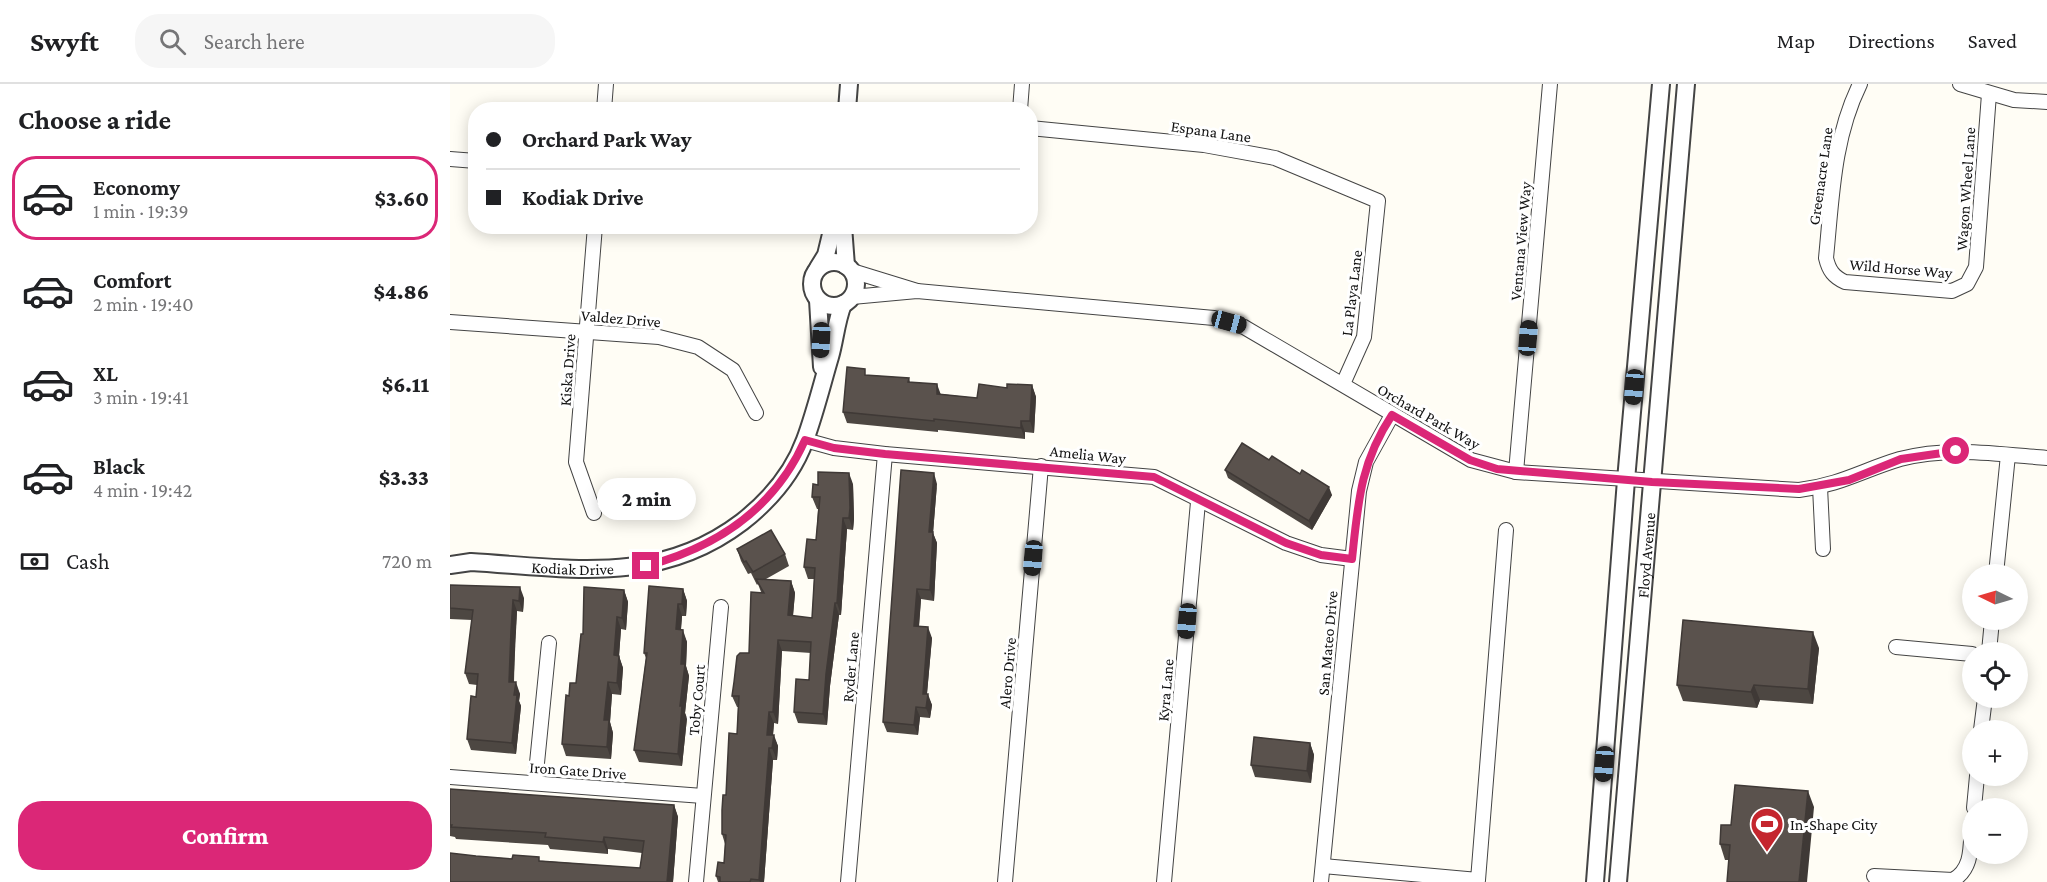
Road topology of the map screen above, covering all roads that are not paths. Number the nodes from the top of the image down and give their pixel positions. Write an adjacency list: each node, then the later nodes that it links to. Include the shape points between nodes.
1 (606, 84): 10 (street)
2 (849, 84): 11 (street)
3 (1022, 84): 12 (street)
4 (1550, 84): 39 (street, Ventana View Way)
5 (1661, 84): 40 (street, Floyd Avenue)
6 (1686, 84): 41 (street, Floyd Avenue)
7 (1860, 84): 23 (street, Greenacre Lane, via 1836,154 1826,258)
8 (1960, 84): 9 (street)
9 (1989, 94): 13 (street); 24 (street, Wagon Wheel Lane, via 1976,267)
10 (605, 102)
11 (848, 102)
12 (1021, 102)
13 (2047, 102)
14 (1038, 129): 17 (street, Espana Lane, via 1204,145 1275,158)
15 (450, 159): 16 (street)
16 (468, 160)
17 (1378, 201): 31 (street, La Playa Lane, via 1364,337)
18 (593, 234): 29 (street, Kiska Drive)
19 (831, 234): 21 (street)
20 (844, 234): 22 (street)
21 (818, 268): 22 (street, via 832,262); 26 (street, via 812,281)
22 (849, 268): 25 (street, Orchard Park Way); 27 (street, via 856,286)
23 (1832, 274): 24 (street, Wild Horse Way, via 1845,282 1952,291)
24 (1967, 284)
25 (917, 291): 27 (street, Orchard Park Way); 31 (street, Orchard Park Way, via 1214,318 1244,327)
26 (818, 300): 27 (street, via 831,306); 30 (street, Kodiak Drive)
27 (847, 300): 30 (street, Kodiak Drive)
28 (450, 322): 29 (street, Valdez Drive)
29 (586, 331): 32 (street, Valdez Drive, via 659,337 698,346 733,370); 44 (street, Kiska Drive, via 576,462)
30 (823, 374): 34 (street, Kodiak Drive)
31 (1343, 384): 33 (street, Orchard Park Way)
32 (756, 413)
33 (1392, 415): 39 (street, Orchard Park Way, via 1470,460); 48 (street, San Mateo Drive, via 1366,462)
34 (805, 440): 35 (street, Amelia Way); 49 (street, Kodiak Drive, via 790,470 760,508 707,544 679,557 646,566 602,569)
35 (885, 454): 38 (street, Amelia Way); 63 (street, Ryder Lane)
36 (2008, 455): 37 (street, Orchard Park Way); 42 (street, Orchard Park Way, via 1928,453); 50 (street)
37 (2047, 458)
38 (1041, 466): 43 (street, Amelia Way, via 1154,477); 64 (street, Alero Drive)
39 (1516, 472): 40 (street, Orchard Park Way)
40 (1626, 480): 41 (street, Orchard Park Way); 67 (street, Floyd Avenue)
41 (1652, 482): 42 (street, Orchard Park Way, via 1777,489); 68 (street, Floyd Avenue)
42 (1820, 487): 46 (street)
43 (1198, 502): 48 (street, Amelia Way, via 1286,543 1321,555); 65 (street, Kyra Lane)
44 (594, 513)
45 (1506, 530): 60 (street, via 1478,880)
46 (1823, 549)
47 (450, 556): 49 (street, Kodiak Drive)
48 (1352, 559): 60 (street, San Mateo Drive)
49 (471, 562): 51 (street, Kodiak Drive)
50 (1997, 564)
51 (450, 565)
52 (721, 607): 58 (street, Toby Court)
53 (549, 642): 57 (street)
54 (1896, 647): 55 (street)
55 (1962, 653)
56 (450, 777): 57 (street, Iron Gate Drive)
57 (535, 783): 58 (street, Iron Gate Drive)
58 (703, 796): 62 (street, Toby Court)
59 (1968, 864): 61 (street, via 1960,875 1946,881)
60 (1323, 866): 66 (street, San Mateo Drive)
61 (1874, 876)
62 (696, 882)
63 (848, 882)
64 (1005, 882)
65 (1164, 882)
66 (1321, 882)
67 (1595, 882)
68 (1618, 882)

